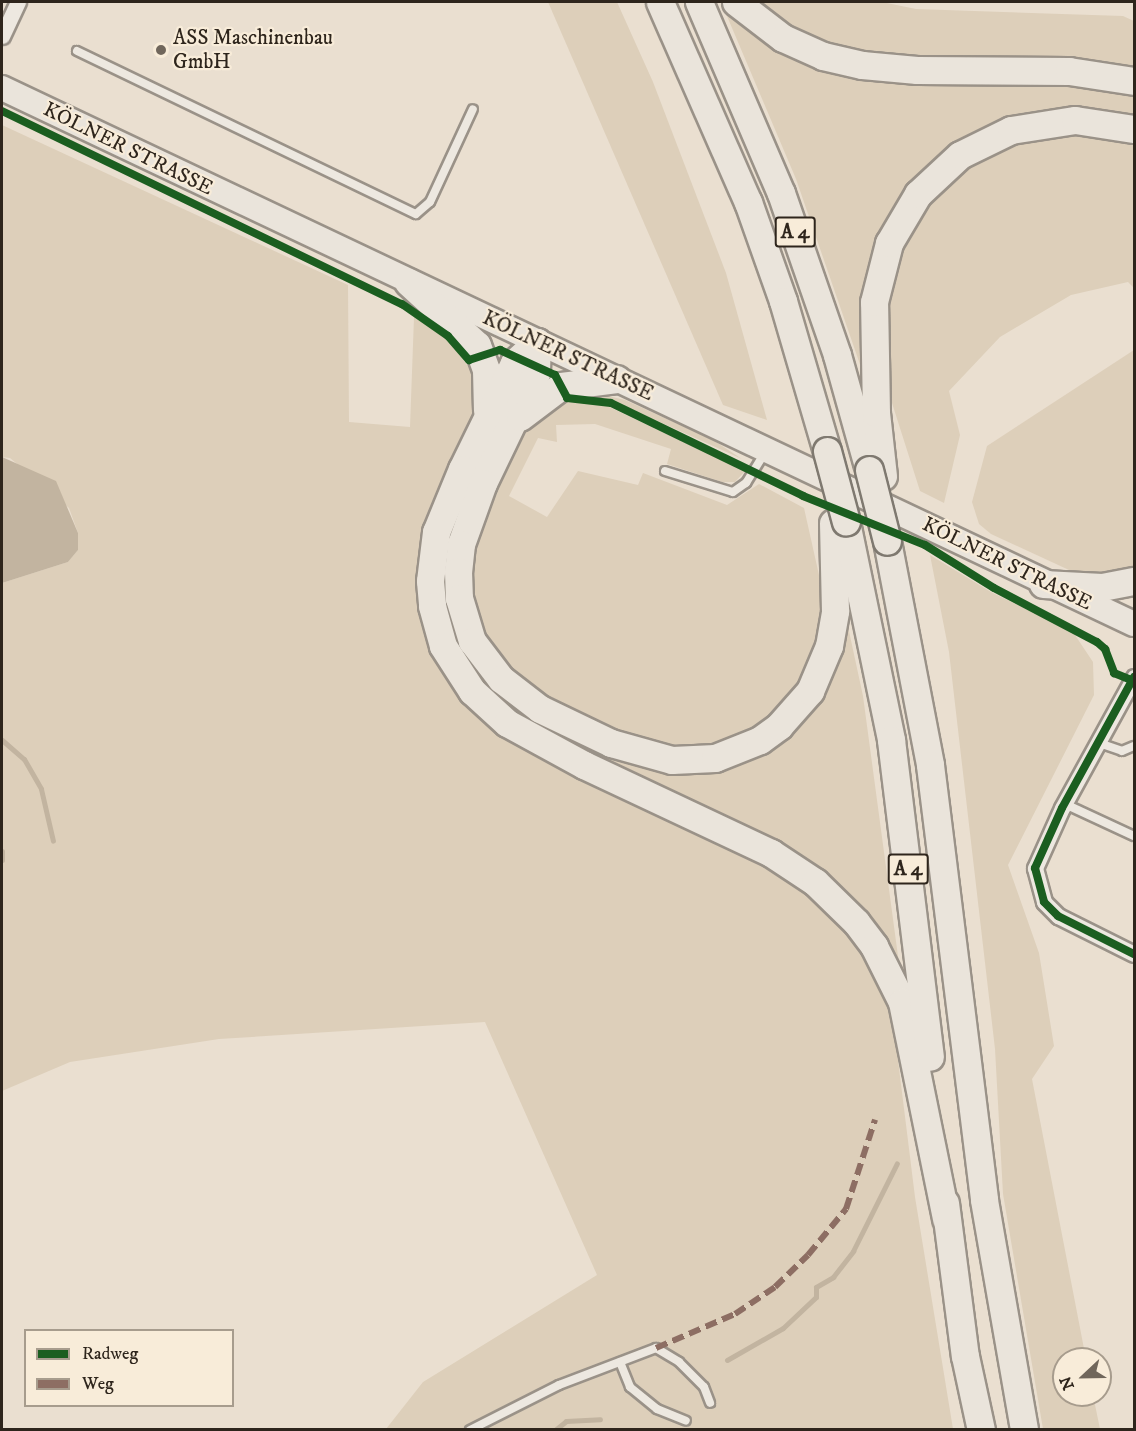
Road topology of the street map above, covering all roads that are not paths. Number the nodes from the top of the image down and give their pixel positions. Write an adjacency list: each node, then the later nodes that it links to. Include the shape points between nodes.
1 (18, 2): 5 (street)
2 (660, 2): 19 (highway, A 4, bridge, via 748,202 783,301 827,451)
3 (699, 2): 18 (highway, A 4, via 781,192)
4 (736, 2): 7 (highway, via 783,38 813,52 862,65 917,70 1069,71)
5 (2, 36)
6 (77, 51): 9 (lane, via 416,214 430,202)
7 (1134, 81)
8 (2, 88): 11 (main road, KÖLNER STRASSE)
9 (474, 109)
10 (1134, 129): 18 (highway, via 1075,120 1011,130 960,156 918,194 890,243 874,302)
11 (408, 282): 12 (main road, KÖLNER STRASSE); 14 (highway, via 477,345 486,370)
12 (537, 342): 13 (main road, KÖLNER STRASSE); 14 (highway, via 514,363); 15 (highway, via 536,373)
13 (617, 379): 15 (highway, via 561,386); 16 (main road, KÖLNER STRASSE)
14 (486, 417): 29 (highway, via 444,508 431,557 436,624 455,668 487,706 525,735 771,853 815,882 856,922 874,946 902,1002)
15 (513, 424): 19 (highway, via 483,483 461,543 458,580 465,623 485,661 522,696 590,734 649,756 693,760 738,751 778,726 810,691 829,646 836,611)
16 (767, 448): 17 (lane, via 746,483 733,492); 21 (main road, KÖLNER STRASSE)
17 (665, 471)
18 (876, 473): 35 (highway, A 4, bridge, via 930,765 984,1200)
19 (839, 519): 29 (highway, A 4, via 891,740 922,980)
20 (1134, 581): 21 (highway, via 1102,587)
21 (1043, 584): 22 (main road, KÖLNER STRASSE)
22 (1134, 624)
23 (1134, 677): 24 (street)
24 (1099, 743): 25 (lane, via 1122,751); 26 (street)
25 (1134, 746)
26 (1065, 804): 27 (lane); 28 (street, via 1037,857 1037,882 1044,902 1058,916)
27 (1134, 836)
28 (1134, 954)
29 (946, 1219): 34 (highway, A 4, via 965,1356)
30 (620, 1362): 31 (lane, via 656,1348 679,1362 704,1387); 32 (lane, via 630,1387 657,1408); 33 (lane, via 548,1389)
31 (710, 1403)
32 (686, 1421)
33 (470, 1430)
34 (981, 1430)
35 (1024, 1430)

